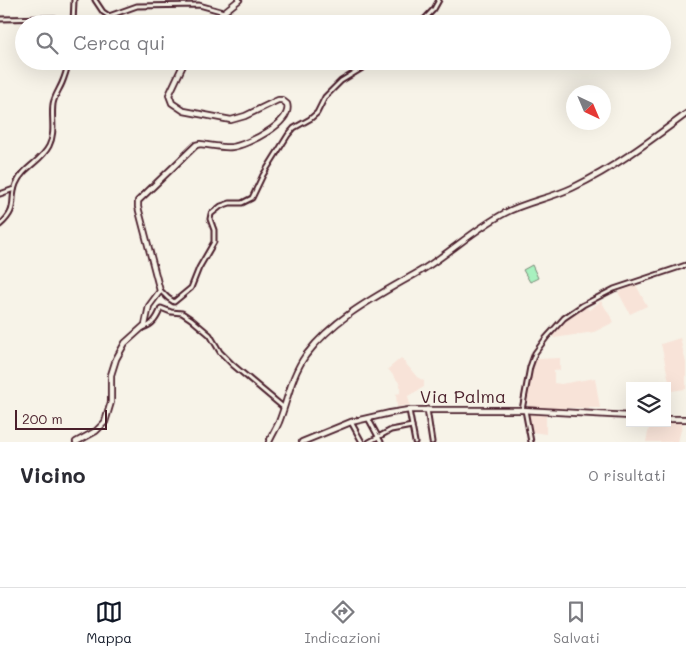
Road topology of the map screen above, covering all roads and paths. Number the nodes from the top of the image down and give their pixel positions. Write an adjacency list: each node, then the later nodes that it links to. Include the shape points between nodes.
1 (74, 0): 6 (street)
2 (95, 0): 7 (street)
3 (239, 0): 5 (street)
4 (439, 0): 10 (street)
5 (224, 12): 8 (street, via 199,5 138,6); 9 (street)
6 (73, 15)
7 (108, 15)
8 (112, 15)
9 (222, 15)
10 (428, 15)
11 (0, 19): 12 (street)
12 (15, 19)
13 (66, 70): 17 (street, via 53,104 49,146 22,174)
14 (181, 70): 21 (street, via 170,95 172,104 184,112 231,120 278,100 285,102 288,108 284,118 272,128 241,145 228,148 196,145 140,198 138,207)
15 (360, 70): 21 (street, via 325,97 310,120 291,131 252,198 222,206 211,214 214,242 191,288 174,302)
16 (686, 114): 23 (street, via 620,161 568,190 504,213 441,258 361,305 306,356 290,384)
17 (14, 190): 18 (street); 19 (street, via 13,208)
18 (0, 194)
19 (0, 225)
20 (686, 265): 26 (street, via 614,289 564,318 535,353)
21 (160, 289): 22 (street, via 149,306)
22 (142, 328): 23 (street, via 154,322 161,308 182,313 210,335 233,365); 34 (street, via 125,343 116,359 105,422)
23 (283, 407): 35 (street)
24 (427, 409): 25 (street, Via Palma); 26 (street, Via Palma); 42 (street)
25 (409, 410): 28 (street, Via Palma); 32 (street)
26 (523, 410): 27 (street, Via Palma); 43 (street)
27 (626, 416)
28 (368, 418): 31 (street, Via Palma); 33 (street)
29 (671, 419): 30 (street)
30 (686, 419)
31 (351, 422): 37 (street, Via Palma); 38 (street)
32 (412, 426): 33 (street, via 391,430); 41 (street)
33 (378, 437): 39 (street); 40 (street)
34 (84, 440): 36 (street)
35 (269, 441)
36 (76, 442)
37 (302, 442)
38 (362, 442)
39 (369, 442)
40 (381, 442)
41 (415, 442)
42 (432, 442)
43 (530, 442)

